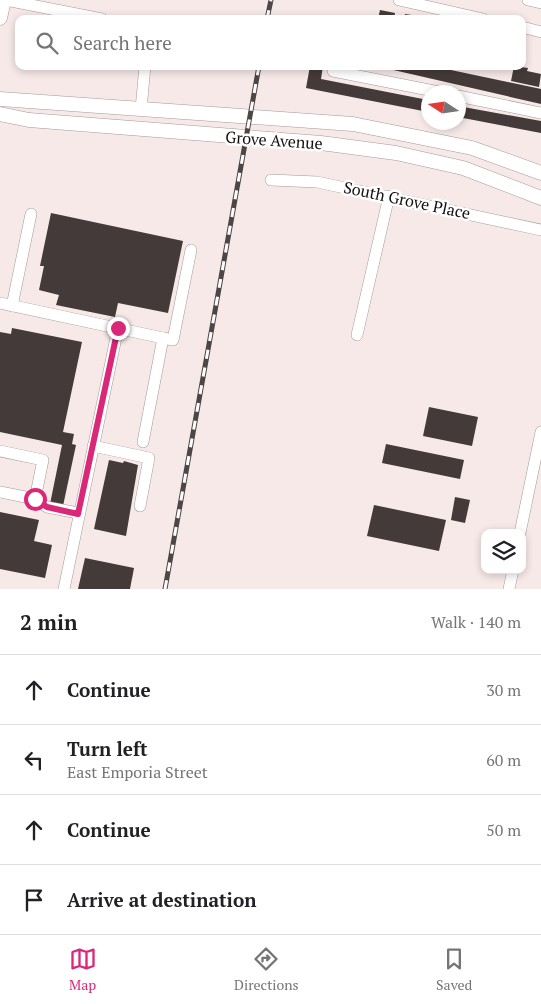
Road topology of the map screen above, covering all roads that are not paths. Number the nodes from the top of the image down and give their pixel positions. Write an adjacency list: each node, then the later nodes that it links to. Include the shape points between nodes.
1 (5, 0): 5 (street); 7 (main road)
2 (399, 0): 6 (street)
3 (528, 0): 4 (street)
4 (541, 3)
5 (57, 14)
6 (466, 15)
7 (0, 18)
8 (526, 28): 9 (street)
9 (541, 32)
10 (145, 70): 15 (street)
11 (333, 71): 12 (street)
12 (421, 88)
13 (466, 98): 16 (street)
14 (0, 99): 15 (main road, Grove Avenue)
15 (141, 109): 18 (main road, Grove Avenue, via 353,124 472,148)
16 (541, 113)
17 (0, 114): 21 (main road, Grove Avenue, via 29,120 321,143 396,153 463,168)
18 (541, 173)
19 (272, 180): 20 (street, South Grove Place, via 318,182)
20 (389, 196): 23 (street, South Grove Place); 28 (street)
21 (541, 198)
22 (31, 214): 26 (street)
23 (541, 230)
24 (191, 250): 29 (street, via 173,340)
25 (0, 303): 26 (street)
26 (12, 306): 27 (street)
27 (118, 328): 29 (street); 32 (street)
28 (357, 335)
29 (163, 338): 31 (street)
30 (541, 432): 38 (street)
31 (143, 442)
32 (93, 446): 36 (street, via 149,458); 37 (street)
33 (0, 451): 35 (street, via 43,460)
34 (0, 492): 35 (street)
35 (35, 499): 37 (street, via 47,507)
36 (140, 506)
37 (78, 514): 40 (street)
38 (521, 529)
39 (512, 574): 41 (street)
40 (64, 589)
41 (509, 589)

